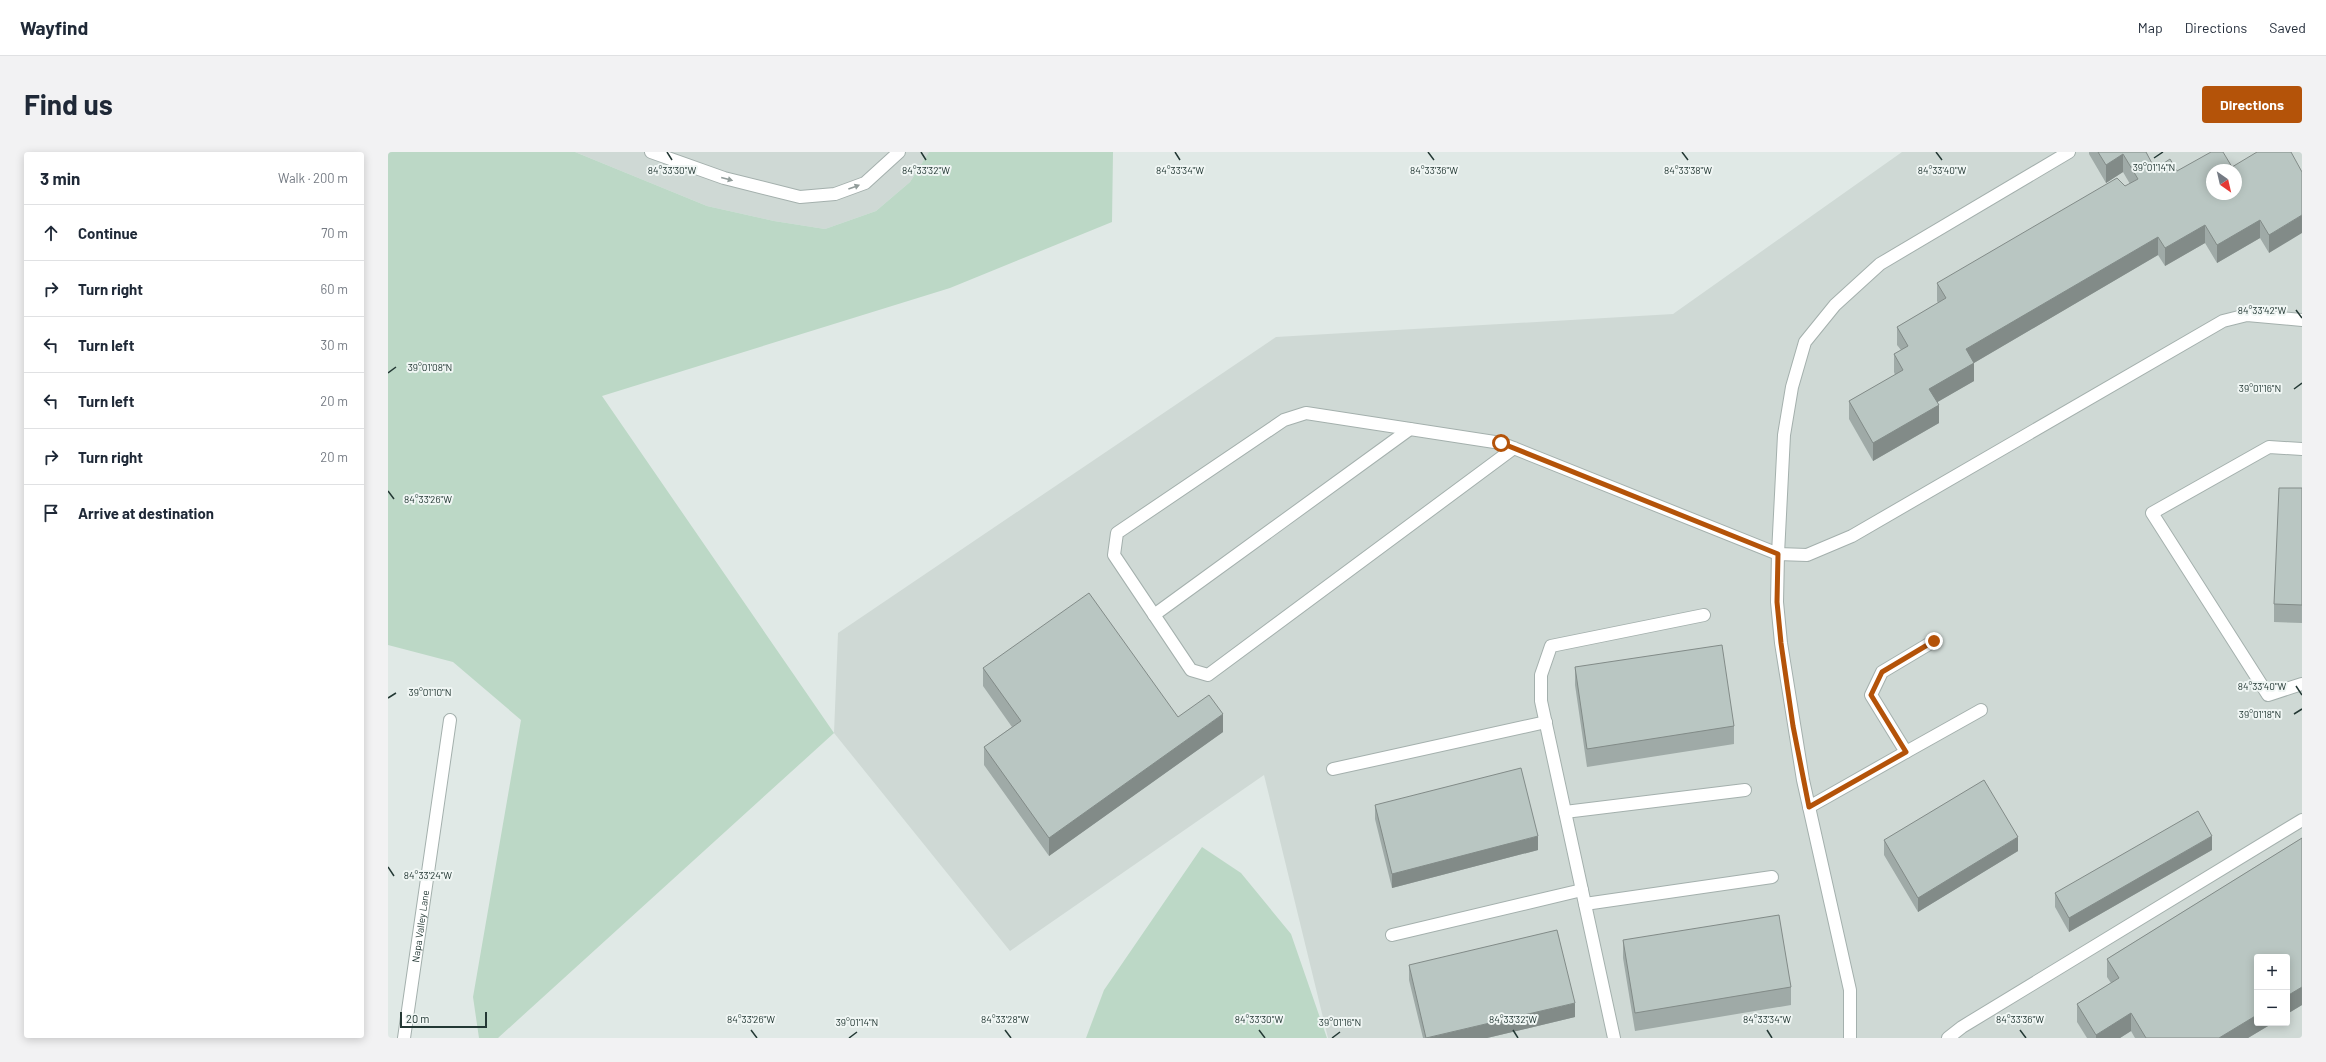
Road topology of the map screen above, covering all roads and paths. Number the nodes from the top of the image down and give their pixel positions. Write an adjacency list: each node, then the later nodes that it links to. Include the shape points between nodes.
1 (900, 152): 3 (lane, one-way to 1, via 724,178 800,197 835,194 865,183)
2 (2069, 152): 8 (lane, via 1880,264 1835,305 1805,342 1792,387 1784,435)
3 (656, 153)
4 (2302, 320): 8 (lane, via 2247,315 2223,321 1852,536 1807,555)
5 (1410, 429): 6 (lane, via 1501,443); 9 (lane); 9 (lane, via 1306,412 1284,420 1117,533 1114,555)
6 (1514, 448): 8 (lane); 9 (lane, via 1208,675 1191,670)
7 (2302, 449): 12 (lane, via 2269,447 2152,513 2268,695)
8 (1778, 554): 19 (lane, via 1777,602 1781,643 1793,726)
9 (1154, 615)
10 (1704, 615): 15 (lane, via 1551,646 1541,675 1541,701)
11 (1934, 641): 16 (lane, via 1882,672 1871,695)
12 (2302, 684)
13 (1981, 710): 16 (lane)
14 (450, 720): 26 (lane, Napa Valley Lane)
15 (1546, 722): 17 (lane); 20 (lane)
16 (1906, 752): 19 (lane)
17 (1333, 769)
18 (1745, 790): 20 (lane)
19 (1809, 807): 28 (lane, via 1850,990)
20 (1565, 812): 23 (lane)
21 (2302, 820): 29 (lane)
22 (1772, 876): 24 (lane)
23 (1582, 890): 24 (lane); 25 (lane)
24 (1585, 904): 27 (lane)
25 (1392, 935)
26 (404, 1038)
27 (1614, 1038)
28 (1850, 1038)
29 (1948, 1038)

